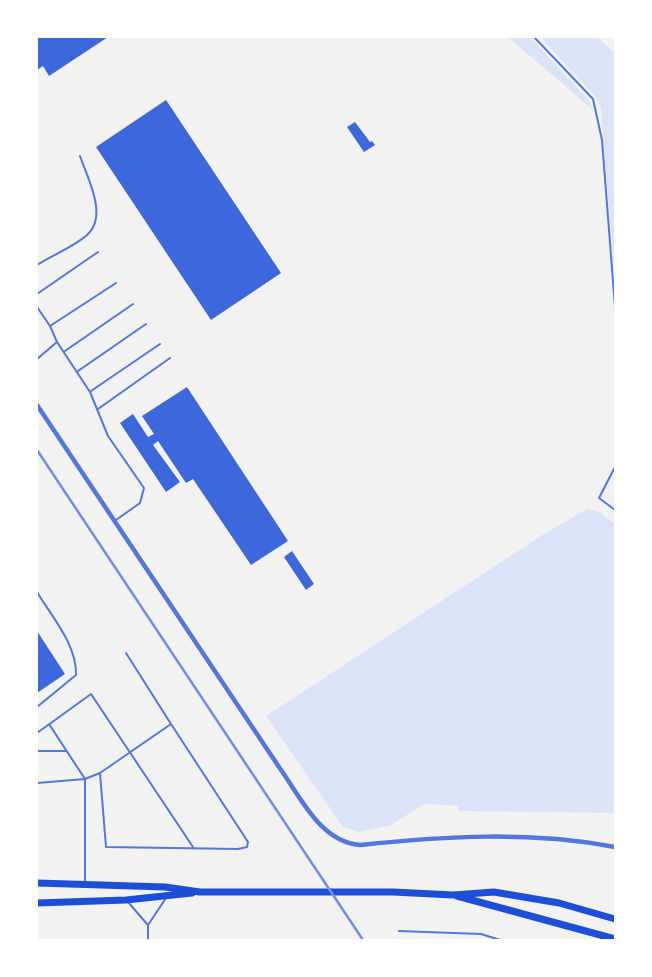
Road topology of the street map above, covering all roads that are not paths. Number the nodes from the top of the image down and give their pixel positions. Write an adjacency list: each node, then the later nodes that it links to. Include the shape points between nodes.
1 (534, 37): 9 (lane, via 593,99 602,140)
2 (80, 156): 4 (lane, via 95,201 95,224 88,235)
3 (97, 252): 6 (lane)
4 (37, 265)
5 (116, 283): 11 (lane)
6 (37, 294)
7 (133, 304): 14 (lane)
8 (37, 307): 11 (lane)
9 (615, 307)
10 (146, 324): 17 (lane)
11 (50, 326): 12 (lane)
12 (57, 342): 14 (lane); 16 (lane)
13 (160, 344): 18 (lane)
14 (64, 352): 17 (lane)
15 (170, 358): 20 (lane)
16 (37, 359)
17 (77, 371): 18 (lane)
18 (90, 392): 20 (lane)
19 (37, 405): 23 (street)
20 (98, 410): 23 (lane, via 108,436 144,488 140,503)
21 (615, 467): 22 (lane, via 599,498)
22 (615, 510)
23 (115, 521): 37 (street, via 279,767 335,838 360,845 435,837 513,837)
24 (37, 592): 26 (lane, via 76,664 76,675)
25 (126, 653): 28 (lane)
26 (37, 707)
27 (49, 724): 29 (lane); 31 (lane); 32 (lane, via 90,694)
28 (171, 724): 32 (lane); 36 (lane, via 249,845 238,849)
29 (37, 733)
30 (37, 751): 31 (lane)
31 (67, 751): 34 (lane)
32 (130, 752): 33 (lane); 36 (lane)
33 (100, 773): 34 (lane); 36 (lane, via 106,847)
34 (85, 779): 35 (lane); 39 (lane)
35 (37, 783)
36 (193, 847)
37 (615, 847)
38 (37, 883): 39 (highway)
39 (85, 883): 40 (highway)
40 (200, 892): 41 (highway); 42 (highway)
41 (453, 895): 45 (highway, via 494,892 527,896); 48 (highway)
42 (167, 898): 43 (highway); 46 (lane)
43 (126, 900): 44 (highway); 46 (lane)
44 (37, 903)
45 (615, 919)
46 (148, 925): 49 (lane)
47 (399, 931): 50 (lane, via 481,934)
48 (615, 939)
49 (148, 940)
50 (500, 940)

